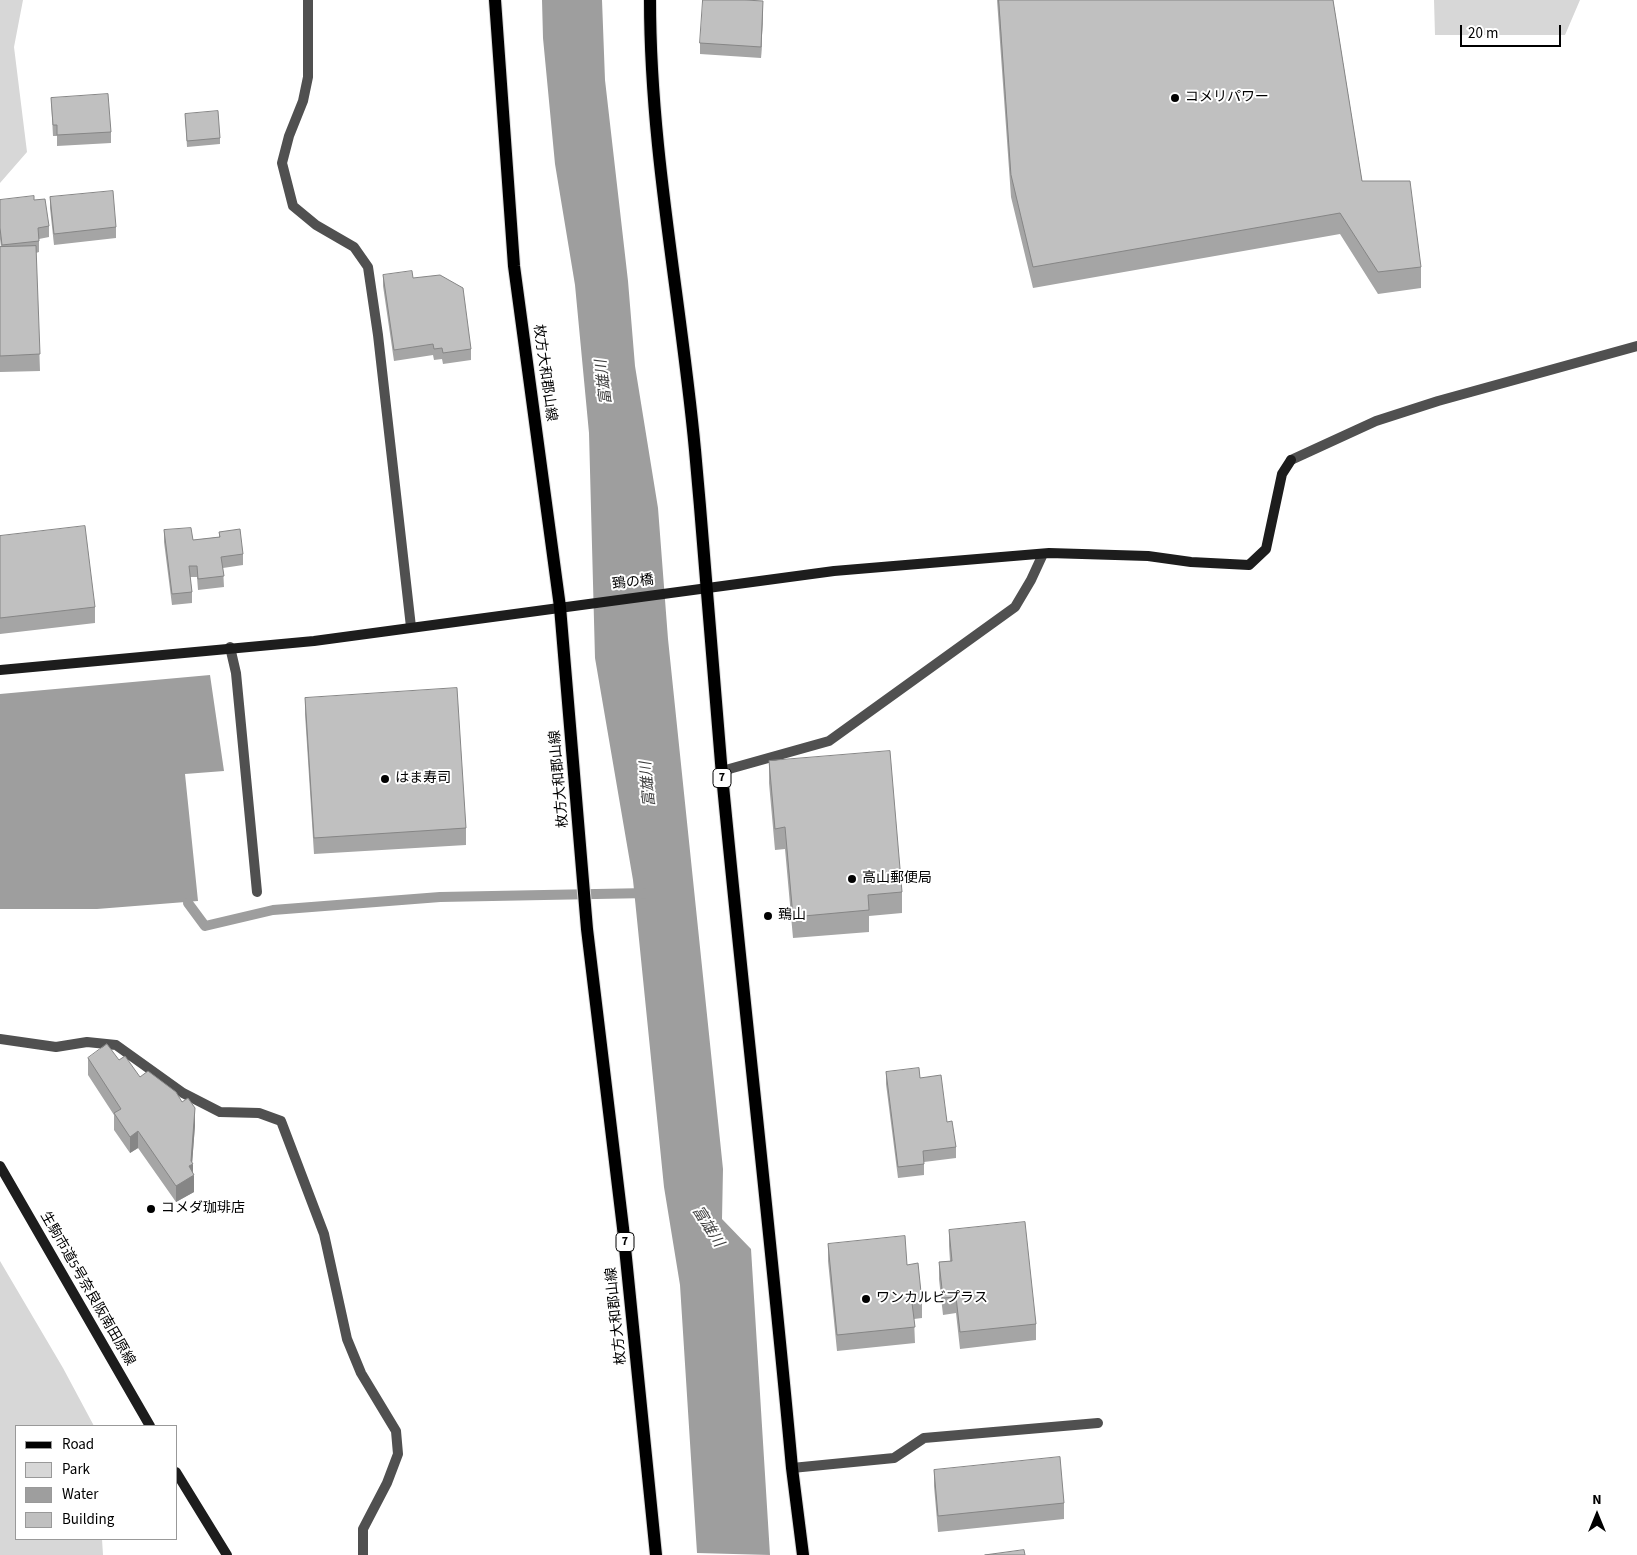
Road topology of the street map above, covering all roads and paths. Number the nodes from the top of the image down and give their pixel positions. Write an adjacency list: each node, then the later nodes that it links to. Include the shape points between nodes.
1 (308, 0): 8 (street, via 308,77 282,163 293,206 316,225 354,247 368,267)
2 (496, 0): 7 (main road, 枚方大和郡山線 / 7, via 514,266)
3 (650, 0): 6 (main road, 7, via 650,64 660,173 693,426)
4 (1637, 346): 5 (street, 鵄の橋, via 1376,421 1292,460 1282,474 1266,549 1249,564 1192,562 1148,556)
5 (1043, 554): 6 (street, 鵄の橋, via 834,571); 11 (street, via 1015,607 829,741)
6 (708, 588): 7 (street, 鵄の橋); 11 (main road, 7)
7 (560, 606): 8 (street, 鵄の橋); 21 (main road, 枚方大和郡山線 / 7, via 587,929 623,1228)
8 (411, 627): 9 (street, 鵄の橋, via 314,641)
9 (230, 647): 10 (street, 鵄の橋); 12 (street, via 236,673)
10 (0, 670)
11 (722, 771): 17 (main road, 7)
12 (257, 892)
13 (0, 1039): 20 (street, via 56,1047 87,1042 116,1045 184,1093 220,1112 259,1113 281,1121 324,1234 347,1339 361,1373 396,1431 398,1454 363,1529)
14 (0, 1166): 16 (street, 生駒市道5号奈良阪南田原線)
15 (1098, 1423): 17 (street, via 924,1438 894,1458)
16 (149, 1425)
17 (792, 1468): 22 (main road, 7)
18 (178, 1475): 19 (street)
19 (227, 1555)
20 (363, 1555)
21 (656, 1555)
22 (803, 1555)

